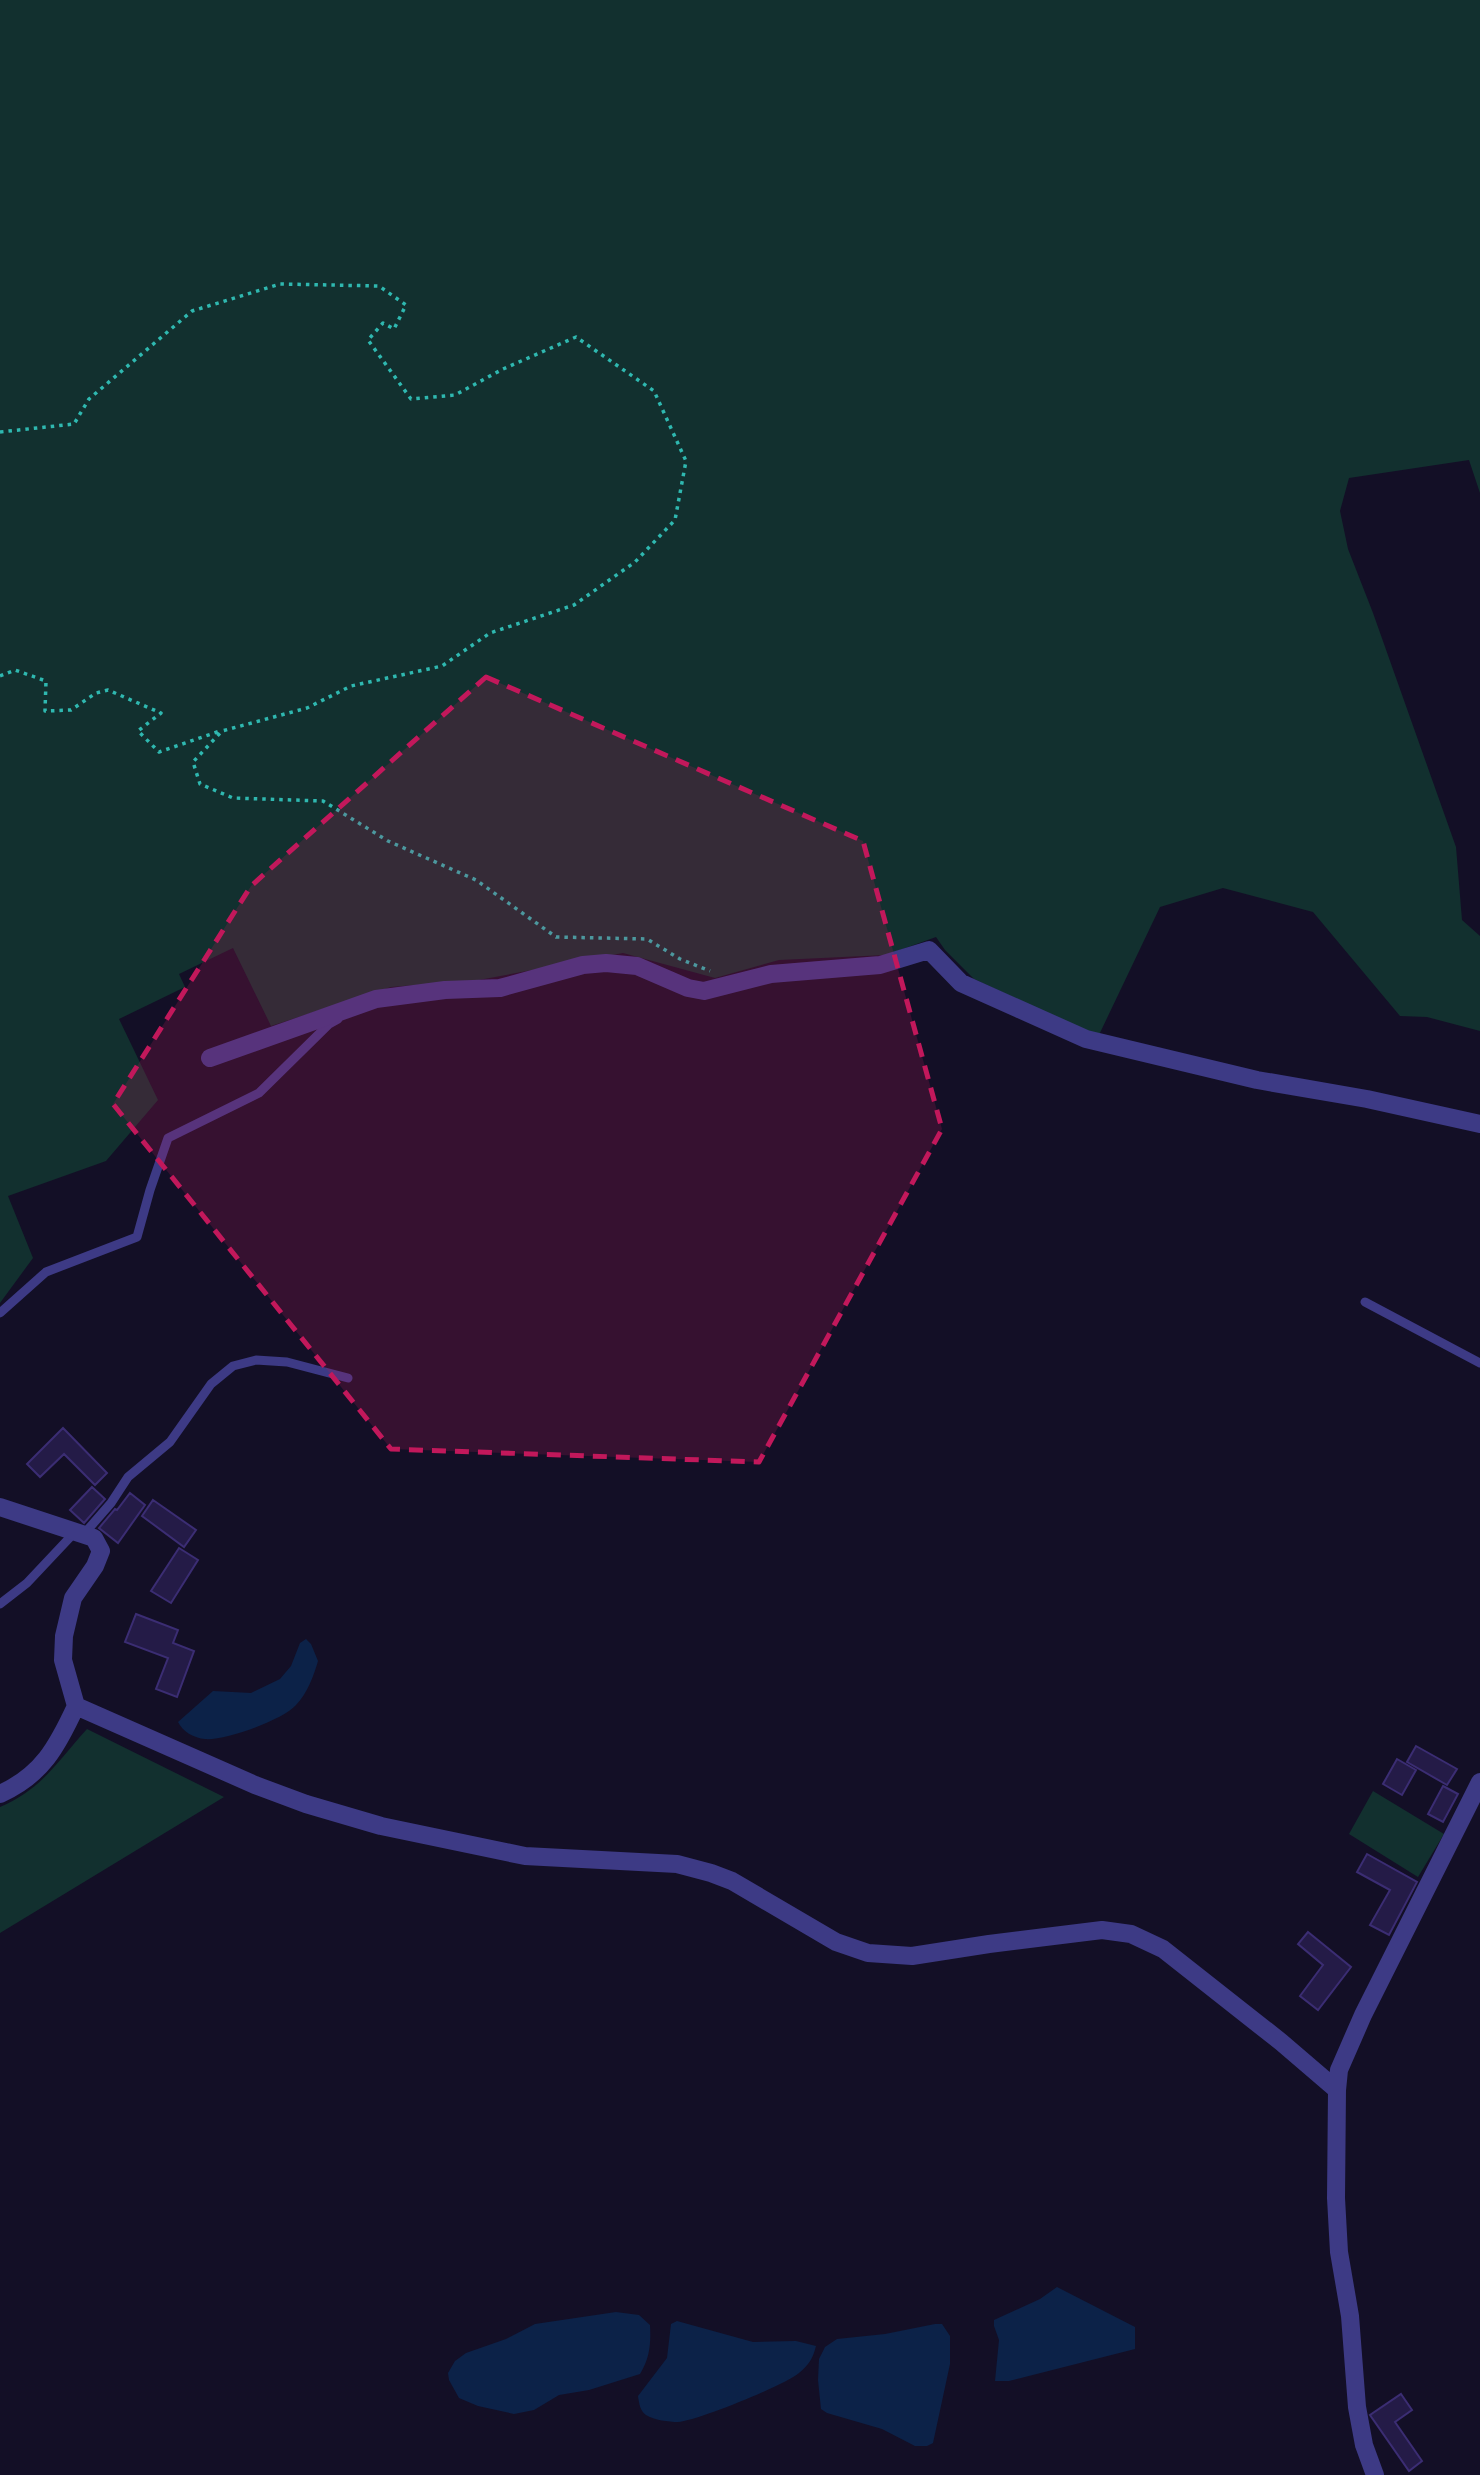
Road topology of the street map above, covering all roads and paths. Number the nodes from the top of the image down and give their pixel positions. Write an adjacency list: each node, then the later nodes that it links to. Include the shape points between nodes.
1 (0, 432): 3 (path, via 75,424 89,399 192,311 280,284 379,286 406,305 394,329 383,323 368,340 411,399 455,395 576,337 654,391 686,461 675,520 635,562 574,605 490,634 442,666 351,686 307,708)
2 (0, 676): 3 (path, via 15,670 46,681 45,711 71,710 108,690 161,713 138,731 159,752)
3 (222, 730): 4 (path, via 193,762 200,783 233,798 323,801 388,841 476,880 556,937 647,939 680,959)
4 (738, 981): 5 (street, via 704,991 645,968 606,963 500,988); 7 (street, via 786,972 869,967 929,950 961,983 1086,1039 1257,1080)
5 (370, 1001): 6 (street); 9 (lane, via 329,1024 259,1093 168,1138 137,1237 46,1272)
6 (210, 1058)
7 (1480, 1124)
8 (1366, 1302): 10 (lane)
9 (0, 1313)
10 (1480, 1363)
11 (348, 1378): 13 (lane, via 286,1362 256,1360 233,1366 211,1384 170,1443 128,1476 111,1503)
12 (0, 1507): 13 (street)
13 (79, 1533): 14 (lane); 15 (street, via 94,1538 101,1551 73,1598 64,1636 62,1660)
14 (0, 1604)
15 (76, 1706): 17 (street, via 59,1743 40,1767 23,1783); 18 (street, via 255,1785 381,1826 526,1856 677,1864 711,1873 733,1881 836,1942 868,1953 912,1956 1102,1930 1131,1934 1163,1949)
16 (1480, 1782): 18 (street, via 1363,2015 1339,2070)
17 (0, 1794)
18 (1337, 2090): 19 (street, via 1339,2252 1350,2316 1357,2407)
19 (1375, 2475)

